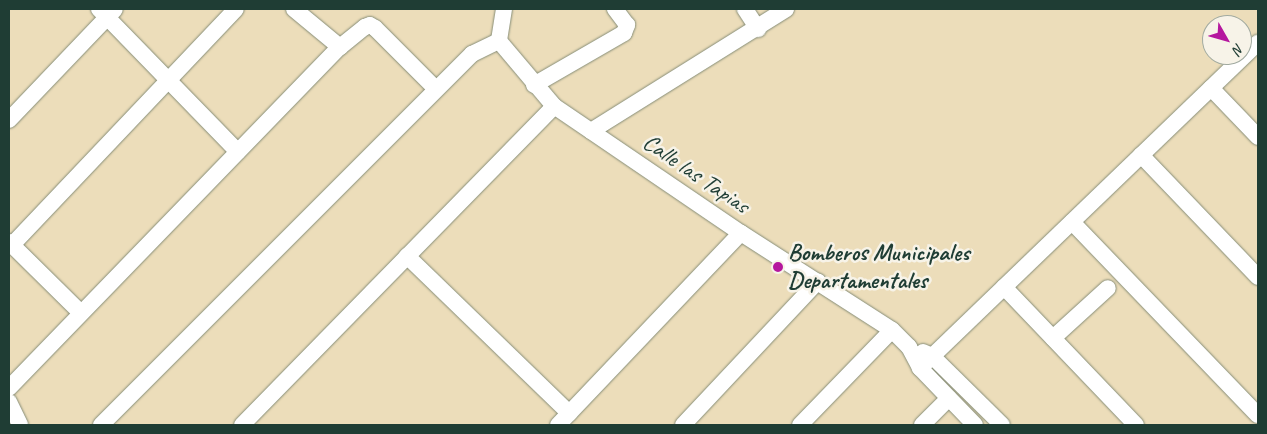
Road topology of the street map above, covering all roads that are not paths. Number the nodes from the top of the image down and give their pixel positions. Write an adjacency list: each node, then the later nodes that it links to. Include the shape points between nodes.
1 (236, 9): 12 (street)
2 (294, 9): 11 (street)
3 (504, 9): 9 (street)
4 (615, 9): 13 (street, via 627,25 624,33)
5 (745, 9): 8 (street)
6 (786, 9): 8 (street)
7 (107, 12): 12 (street); 17 (street)
8 (758, 29): 18 (street)
9 (499, 42): 13 (street, Calle las Tapias); 15 (street, via 472,54)
10 (1258, 43): 14 (street)
11 (340, 47): 15 (street, via 370,25); 20 (street)
12 (168, 80): 20 (street); 24 (street)
13 (534, 85): 16 (street, Calle las Tapias)
14 (1211, 88): 19 (street); 21 (street)
15 (436, 89): 42 (street)
16 (554, 106): 18 (street, Calle las Tapias); 25 (street)
17 (9, 120)
18 (591, 131): 23 (street, Calle las Tapias)
19 (1258, 137)
20 (238, 152): 30 (street)
21 (1141, 155): 22 (street); 26 (street)
22 (1072, 222): 28 (street); 39 (street)
23 (741, 233): 27 (street, Calle las Tapias); 40 (street)
24 (10, 243): 30 (street)
25 (408, 256): 40 (street); 43 (street)
26 (1258, 277)
27 (818, 281): 31 (street, Calle las Tapias); 44 (street)
28 (1004, 287): 32 (street); 34 (street)
29 (1108, 288): 32 (street)
30 (80, 312): 36 (street)
31 (892, 330): 33 (street, Calle las Tapias); 45 (street)
32 (1053, 338): 49 (street)
33 (909, 347): 34 (street); 35 (street)
34 (932, 356): 35 (street); 48 (street)
35 (920, 368): 37 (street)
36 (9, 388)
37 (949, 398): 46 (street); 47 (street)
38 (9, 402): 41 (street)
39 (1258, 415)
40 (563, 419)
41 (20, 425)
42 (101, 425)
43 (242, 425)
44 (683, 425)
45 (800, 425)
46 (922, 425)
47 (975, 425)
48 (1002, 425)
49 (1136, 425)

